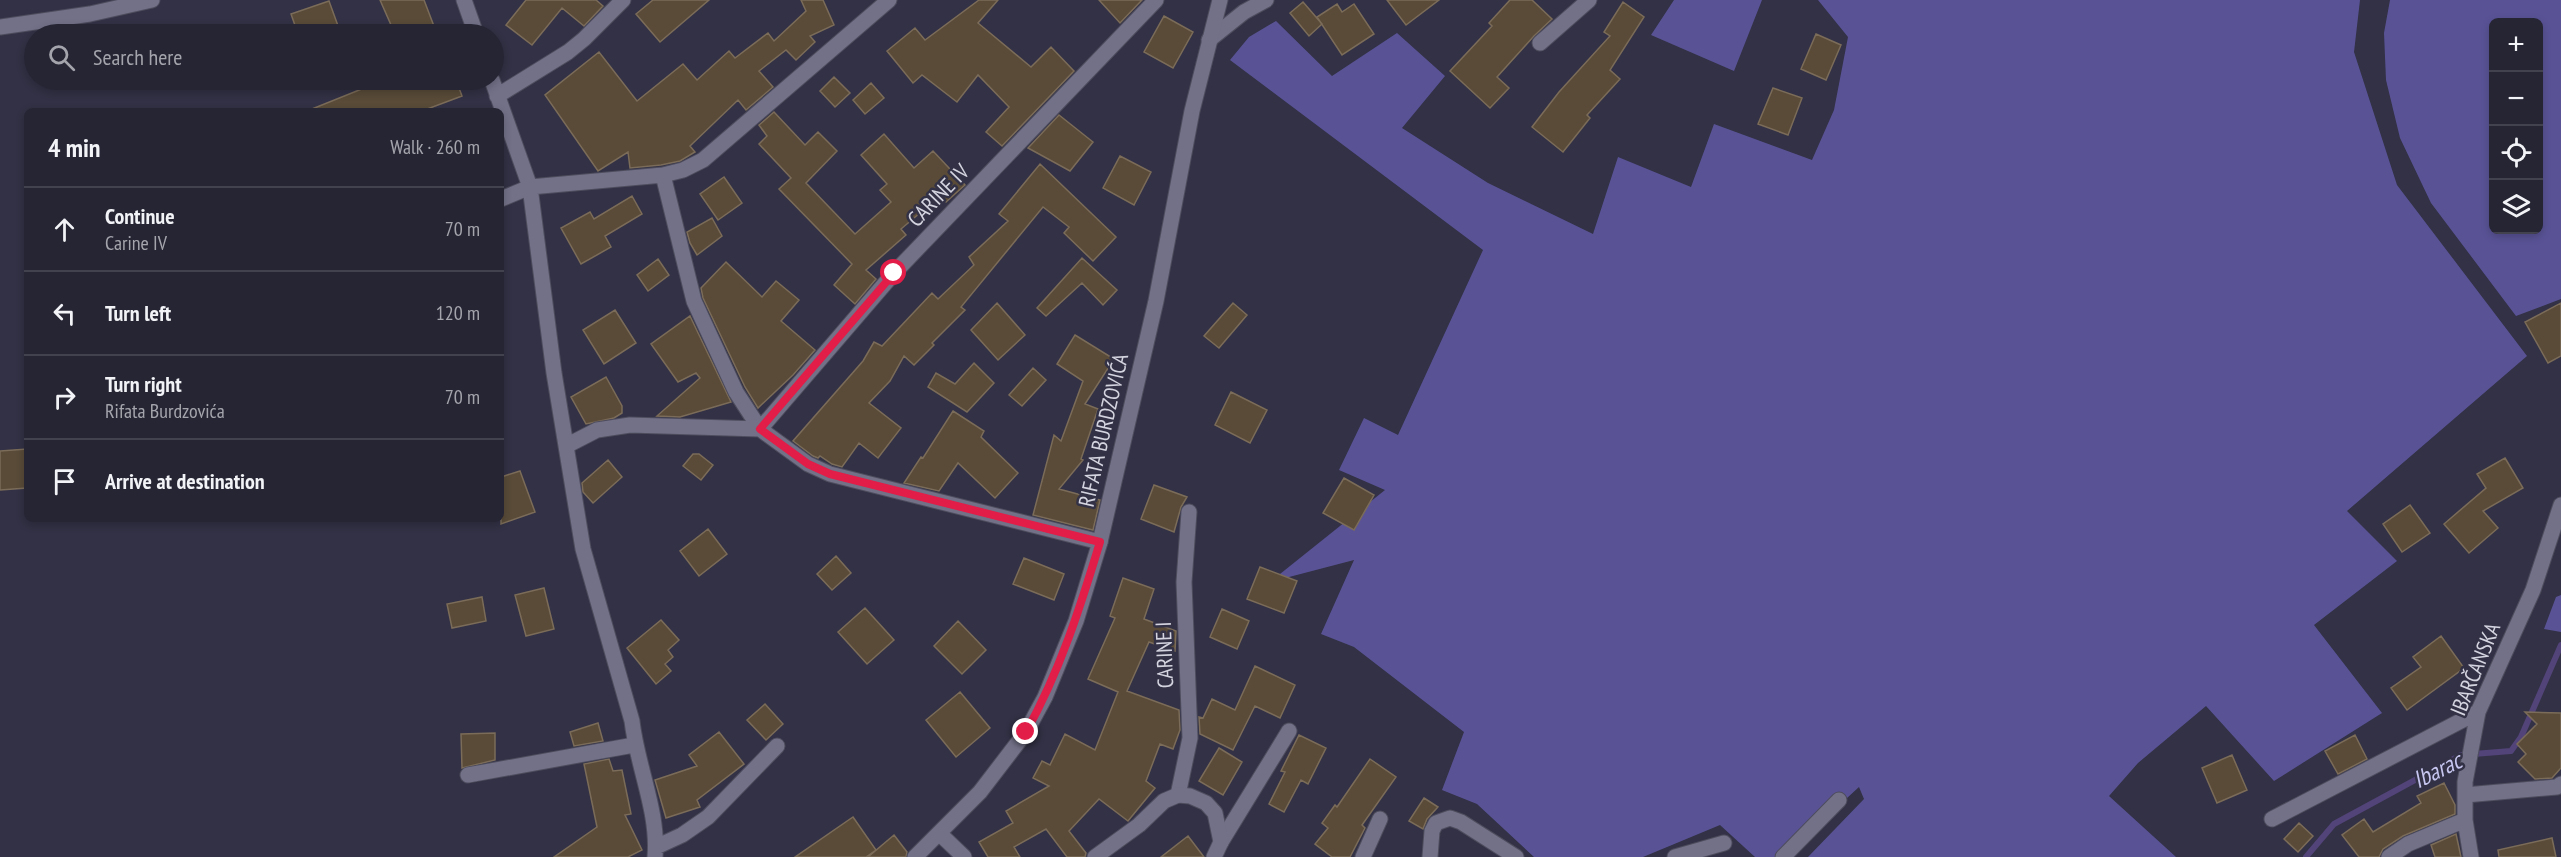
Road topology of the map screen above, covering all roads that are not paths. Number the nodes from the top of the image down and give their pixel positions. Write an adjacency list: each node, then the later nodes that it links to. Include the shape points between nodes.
1 (152, 0): 10 (street)
2 (464, 0): 9 (street)
3 (623, 0): 14 (street, via 568,52)
4 (889, 0): 17 (street, via 702,160 683,171)
5 (1156, 0): 20 (street, CARINE IV, via 894,273)
6 (1220, 0): 11 (street, RIFATA BURDZOVIĆA)
7 (1266, 0): 11 (street)
8 (1589, 0): 12 (street)
9 (472, 24)
10 (0, 27)
11 (1209, 40): 24 (street, RIFATA BURDZOVIĆA, via 1156,301)
12 (1540, 42)
13 (495, 90): 14 (street)
14 (497, 96): 15 (street)
15 (501, 108)
16 (504, 115): 18 (street)
17 (663, 175): 18 (street); 20 (street, via 694,301 736,392)
18 (530, 187): 19 (street); 21 (street)
19 (504, 198)
20 (760, 429): 21 (street, via 630,424 597,430); 24 (street, via 808,464 830,474)
21 (566, 446): 27 (street, via 583,549 632,721)
22 (2561, 505): 25 (street, IBARČANSKA, via 2533,590)
23 (1189, 512): 32 (street, CARINE I, via 1184,582 1190,738)
24 (1100, 542): 37 (street, RIFATA BURDZOVIĆA, via 1076,621 1046,697 1026,732 980,792)
25 (2478, 712): 31 (street, IBARČANSKA); 35 (street)
26 (1289, 731): 38 (street)
27 (634, 745): 29 (street); 40 (street, via 654,824)
28 (777, 746): 40 (street, via 708,818)
29 (468, 775)
30 (2560, 787): 31 (street)
31 (2465, 788): 36 (street, IBARČANSKA)
32 (1178, 795): 38 (street, via 1206,803 1215,813); 43 (street, via 1164,801)
33 (1839, 800): 49 (street)
34 (1380, 819): 45 (street)
35 (2272, 819)
36 (2465, 820): 50 (street, via 2408,844); 51 (street, IBARČANSKA)
37 (939, 833): 41 (street, RIFATA BURDZOVIĆA); 42 (street)
38 (1221, 842): 44 (street)
39 (1724, 843): 48 (street)
40 (655, 852)
41 (915, 857)
42 (964, 857)
43 (1095, 857)
44 (1214, 857)
45 (1363, 857)
46 (1430, 857): 47 (street, via 1436,823 1450,818)
47 (1516, 857)
48 (1675, 857)
49 (1783, 857)
50 (2389, 857)
51 (2471, 857)

